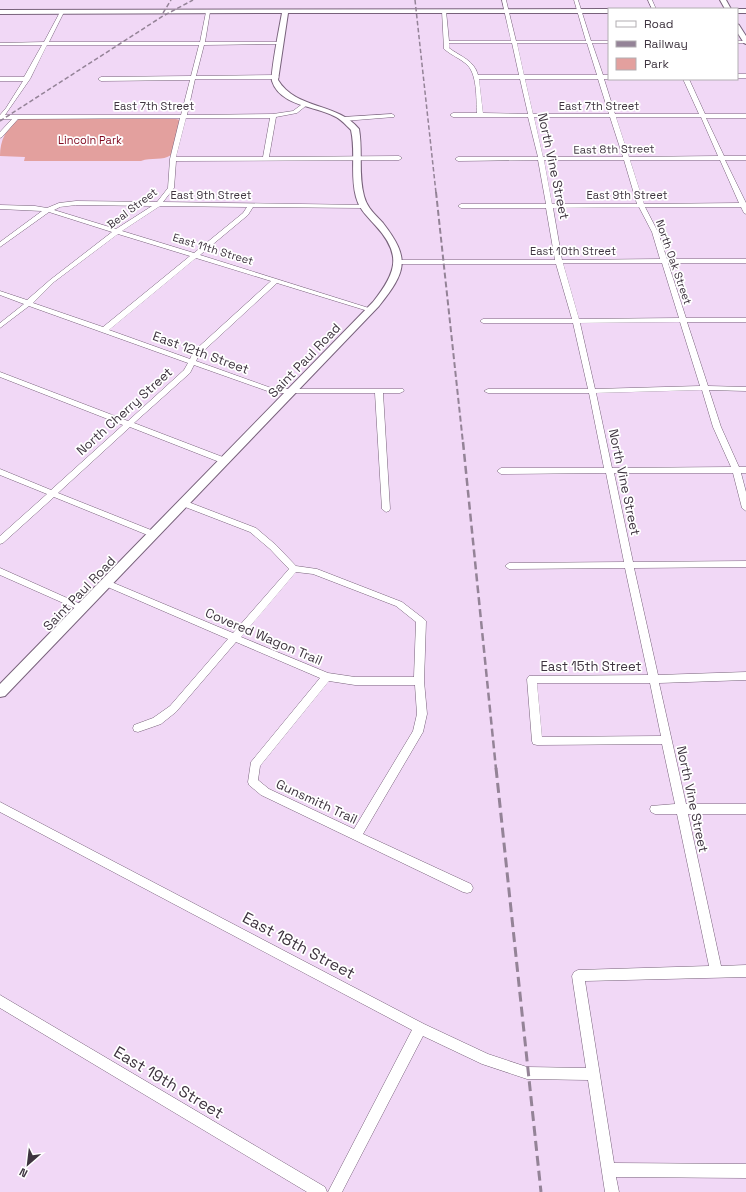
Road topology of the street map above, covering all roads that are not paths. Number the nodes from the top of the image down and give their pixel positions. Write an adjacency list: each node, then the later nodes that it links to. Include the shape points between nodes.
1 (504, 0): 4 (street, North Vine Street)
2 (576, 0): 5 (street, North Oak Street)
3 (444, 11): 4 (main road); 10 (main road); 12 (street)
4 (506, 11): 5 (main road); 13 (street, North Vine Street)
5 (579, 11): 6 (main road); 14 (street, North Oak Street)
6 (608, 11)
7 (0, 12): 8 (main road)
8 (62, 12): 9 (main road); 20 (street)
9 (208, 12): 10 (main road); 17 (street, Beal Street)
10 (284, 12): 18 (main road)
11 (738, 28): 16 (main road)
12 (446, 42): 13 (street); 22 (street, via 447,49 473,68)
13 (514, 42): 14 (street); 23 (street, North Vine Street)
14 (589, 42): 15 (street); 24 (street, North Oak Street)
15 (608, 42)
16 (746, 42)
17 (202, 43): 18 (street); 20 (street); 29 (street, Beal Street)
18 (280, 43): 21 (main road)
19 (0, 44): 20 (street)
20 (46, 44): 27 (street)
21 (276, 77): 29 (street); 31 (main road, via 280,90 290,98)
22 (477, 77): 23 (street); 37 (street)
23 (521, 77): 24 (street); 38 (street, North Vine Street)
24 (600, 77): 25 (street); 39 (street, North Oak Street)
25 (608, 77)
26 (0, 79): 27 (street)
27 (27, 79): 42 (street)
28 (101, 79): 29 (street)
29 (193, 79): 34 (street, Beal Street)
30 (686, 80): 40 (street)
31 (305, 104): 35 (street, East 7th Street, via 295,112); 43 (main road)
32 (453, 115): 37 (street, East 7th Street)
33 (16, 116): 34 (street, East 7th Street); 42 (street, East 7th Street); 44 (street)
34 (184, 116): 35 (street, East 7th Street); 49 (street, Beal Street)
35 (273, 116): 50 (street)
36 (392, 116): 43 (street)
37 (480, 116): 38 (street, East 7th Street)
38 (531, 116): 39 (street, East 7th Street); 53 (street, North Vine Street)
39 (613, 116): 40 (street, East 7th Street); 52 (street, North Oak Street)
40 (703, 116): 41 (street, East 7th Street); 47 (street)
41 (746, 116)
42 (0, 117)
43 (344, 120): 45 (main road, via 355,129)
44 (0, 136)
45 (358, 158): 46 (street); 50 (street); 58 (main road, via 358,184)
46 (399, 158)
47 (722, 158): 48 (street, East 8th Street); 52 (street, East 8th Street); 57 (street)
48 (746, 158)
49 (173, 159): 50 (street); 54 (street, Beal Street, via 171,188)
50 (266, 159)
51 (458, 159): 53 (street, East 8th Street)
52 (627, 159): 53 (street, East 8th Street); 56 (street, North Oak Street)
53 (541, 160): 60 (street, North Vine Street)
54 (157, 205): 55 (street, East 9th Street); 62 (street, East 9th Street, via 76,203 59,205); 64 (street, Beal Street)
55 (252, 205): 58 (street, East 9th Street); 66 (street, via 246,214)
56 (642, 205): 57 (street, East 9th Street); 60 (street, East 9th Street); 67 (street, North Oak Street, via 655,232)
57 (744, 205): 63 (street)
58 (363, 206): 70 (main road, via 393,245)
59 (461, 206): 60 (street, East 9th Street)
60 (550, 206): 69 (street, North Vine Street)
61 (0, 207): 62 (street)
62 (48, 210): 64 (street, East 11th Street); 65 (street, East 9th Street)
63 (746, 212)
64 (117, 231): 66 (street, East 11th Street); 73 (street, Beal Street, via 52,281)
65 (0, 245)
66 (195, 255): 71 (street, East 11th Street); 80 (street)
67 (664, 260): 68 (street, East 10th Street); 69 (street, East 10th Street); 75 (street, North Oak Street)
68 (746, 260)
69 (559, 261): 70 (street, East 10th Street); 78 (street, North Vine Street)
70 (400, 262): 74 (main road, Saint Paul Road, via 391,287)
71 (277, 280): 74 (street, East 11th Street); 81 (street, North Cherry Street, via 196,354)
72 (0, 293): 73 (street, East 12th Street)
73 (28, 303): 79 (street, Beal Street); 80 (street, East 12th Street)
74 (370, 310): 89 (main road, Saint Paul Road)
75 (684, 319): 76 (street); 78 (street); 83 (street, North Oak Street)
76 (746, 320)
77 (484, 321): 78 (street)
78 (576, 321): 88 (street, North Vine Street)
79 (0, 326)
80 (104, 330): 81 (street, East 12th Street)
81 (193, 362): 89 (street, East 12th Street, via 273,391); 90 (street, North Cherry Street, via 187,371)
82 (0, 374): 90 (street)
83 (705, 388): 84 (street); 88 (street); 93 (street, North Oak Street, via 717,427)
84 (746, 389)
85 (379, 391): 86 (street, East 12th Street); 89 (street, East 12th Street); 100 (street)
86 (400, 391)
87 (488, 391): 88 (street)
88 (592, 391): 92 (street, North Vine Street)
89 (291, 392): 91 (main road, Saint Paul Road)
90 (129, 424): 91 (street); 97 (street, North Cherry Street)
91 (225, 460): 98 (main road, Saint Paul Road)
92 (609, 470): 93 (street); 95 (street); 104 (street, North Vine Street)
93 (736, 470): 94 (street); 99 (street, North Oak Street)
94 (746, 470)
95 (501, 471)
96 (0, 472): 97 (street)
97 (52, 493): 101 (street); 102 (street, North Cherry Street)
98 (183, 503): 101 (main road, Saint Paul Road); 106 (street, via 253,530)
99 (746, 508)
100 (386, 509)
101 (153, 534): 108 (main road, Saint Paul Road)
102 (0, 541)
103 (746, 564): 104 (street)
104 (629, 565): 105 (street); 113 (street, North Vine Street)
105 (509, 566)
106 (294, 569): 110 (street); 114 (street, via 314,571 399,604 421,621)
107 (0, 571): 109 (street)
108 (106, 583): 109 (main road, Saint Paul Road); 110 (street, Covered Wagon Trail)
109 (82, 608): 115 (main road, Saint Paul Road)
110 (236, 638): 112 (street, Covered Wagon Trail); 116 (street, via 173,709 157,721)
111 (746, 676): 113 (street, East 15th Street)
112 (327, 677): 114 (street, Covered Wagon Trail, via 355,681); 122 (street, Gunsmith Trail, via 255,765 253,782 265,792)
113 (654, 679): 117 (street, North Vine Street); 117 (street, East 15th Street, via 532,680 537,741)
114 (419, 681): 122 (street, via 422,714 418,732)
115 (0, 692)
116 (138, 728)
117 (667, 740): 120 (street, North Vine Street)
118 (0, 807): 127 (street, East 18th Street)
119 (654, 809): 120 (street)
120 (682, 810): 121 (street); 124 (street, North Vine Street)
121 (746, 810)
122 (356, 836): 123 (street, Gunsmith Trail)
123 (467, 888)
124 (716, 971): 125 (street); 128 (street, via 578,976)
125 (746, 971)
126 (0, 1001): 131 (street, East 19th Street)
127 (420, 1028): 128 (street, East 18th Street, via 486,1060 527,1073); 132 (street)
128 (594, 1074): 129 (street)
129 (610, 1170): 130 (street); 133 (street)
130 (746, 1171)
131 (320, 1192)
132 (335, 1192)
133 (612, 1192)

